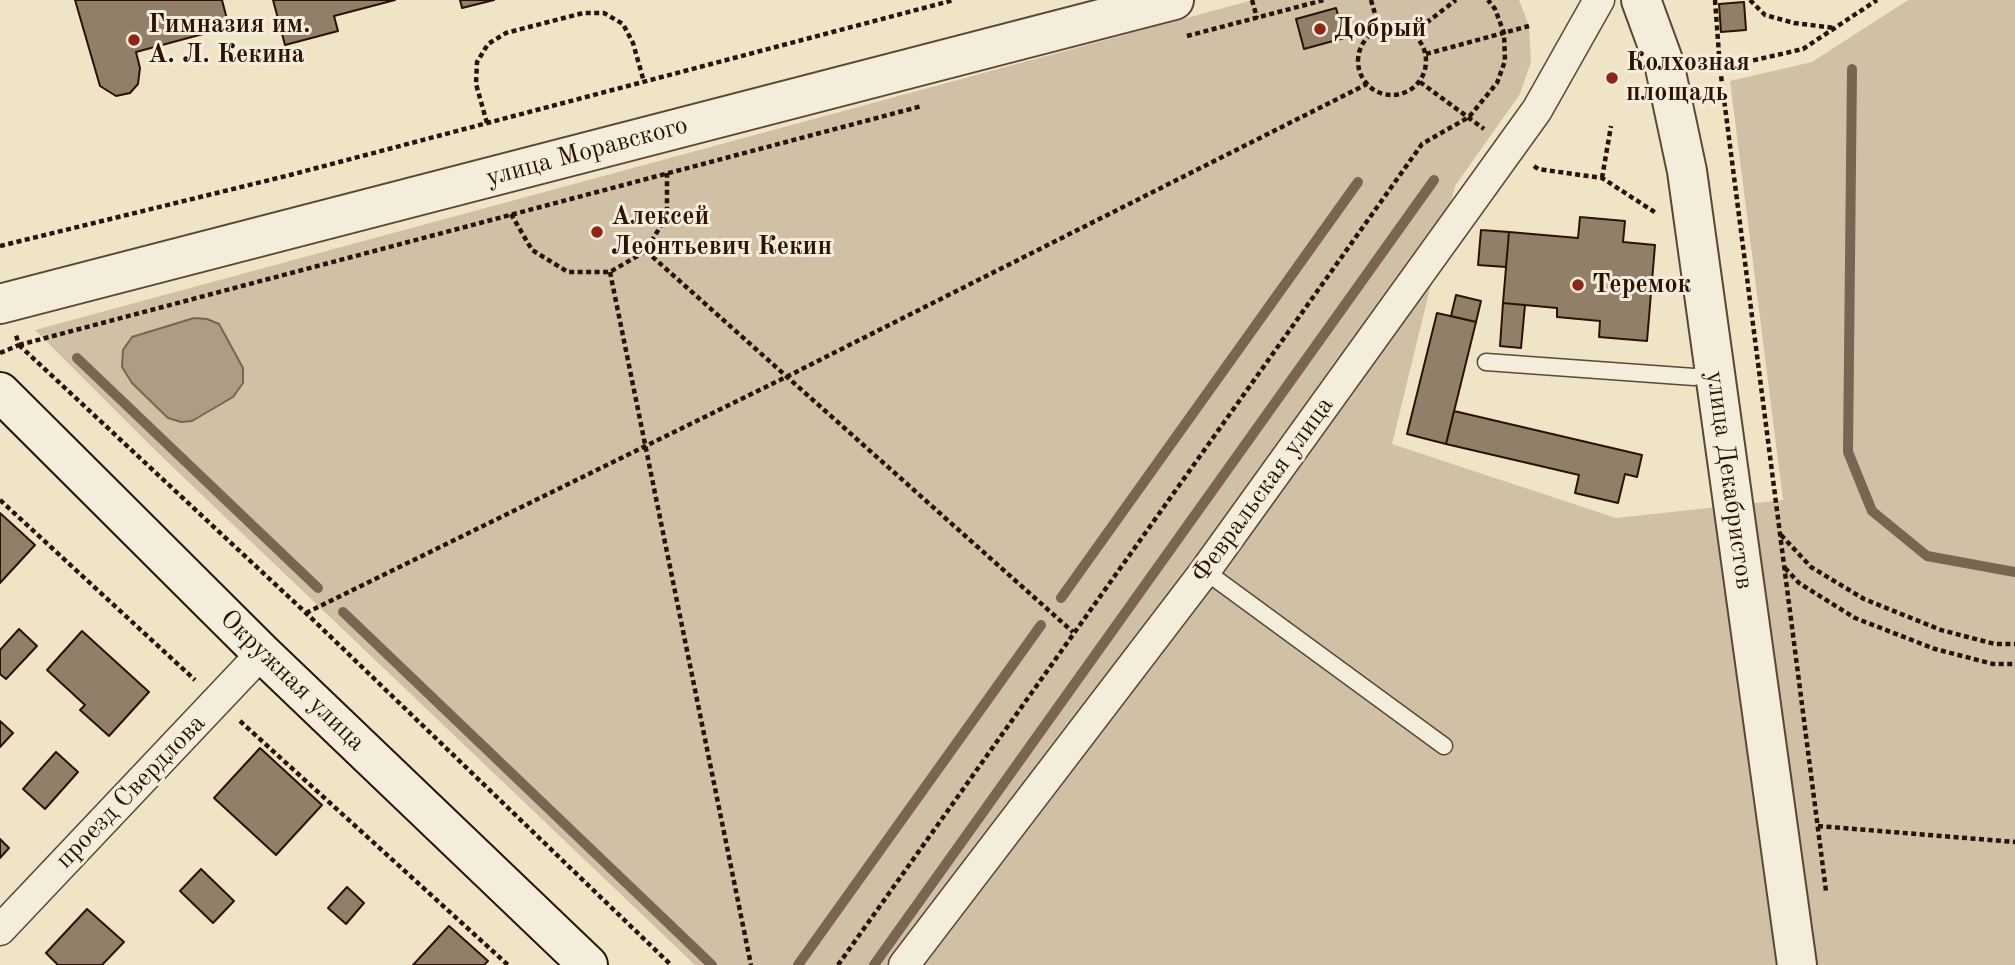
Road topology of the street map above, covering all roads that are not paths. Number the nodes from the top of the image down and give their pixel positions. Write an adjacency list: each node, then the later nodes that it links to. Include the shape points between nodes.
1 (1174, 0): 4 (street, улица Моравского)
2 (1599, 0): 8 (street, Февральская улица, via 1538,110)
3 (1641, 0): 6 (street, улица Декабристов, via 1664,63 1687,171)
4 (0, 304)
5 (1486, 362): 6 (lane, via 1694,377)
6 (1714, 373): 14 (street, улица Декабристов)
7 (0, 392): 9 (street, Окружная улица)
8 (1205, 571): 10 (lane); 13 (street, Февральская улица)
9 (262, 653): 11 (street, проезд Свердлова); 12 (street, Окружная улица)
10 (1444, 746)
11 (0, 930)
12 (587, 965)
13 (904, 965)
14 (1797, 965)

